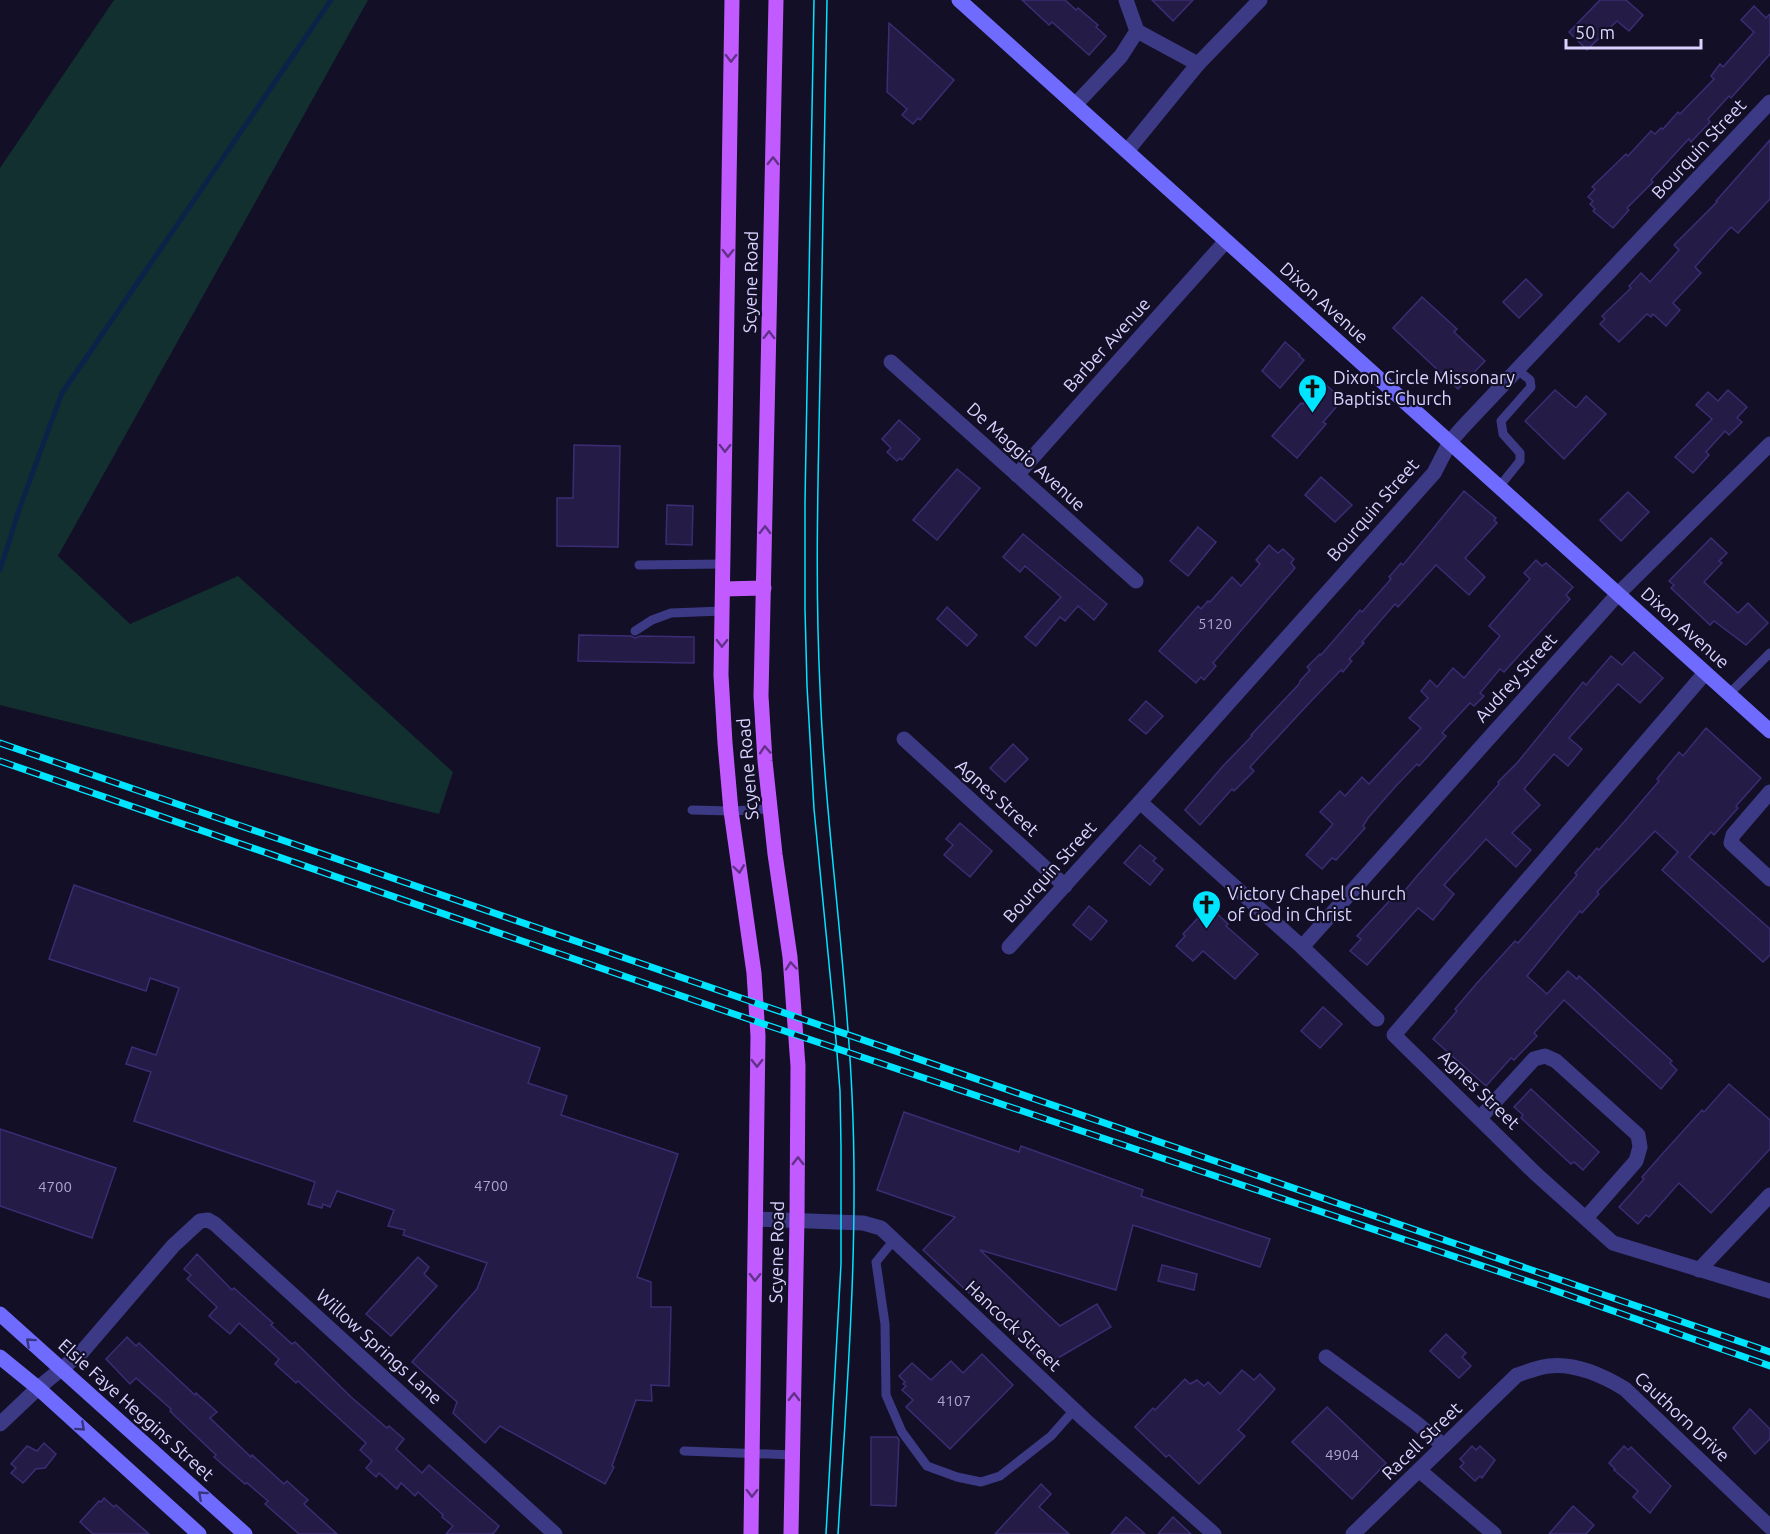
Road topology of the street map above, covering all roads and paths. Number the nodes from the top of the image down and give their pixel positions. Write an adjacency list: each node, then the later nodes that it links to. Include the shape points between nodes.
1 (732, 0): 18 (main road, Scyene Road, one-way to 18)
2 (776, 0): 21 (main road, Scyene Road, one-way to 2)
3 (959, 0): 9 (street, Dixon Avenue)
4 (1126, 0): 6 (street)
5 (1260, 0): 7 (street)
6 (1137, 31): 7 (street); 9 (street, via 1121,56)
7 (1198, 64): 10 (street)
8 (1770, 102): 13 (street, Bourquin Street)
9 (1075, 105): 10 (street, Dixon Avenue)
10 (1127, 151): 11 (street, Dixon Avenue)
11 (1226, 241): 14 (street, Dixon Avenue); 16 (street, Barber Avenue)
12 (891, 362): 16 (street, De Maggio Avenue)
13 (1518, 370): 14 (street, Bourquin Street); 17 (lane, via 1532,387 1501,421 1503,434 1520,453 1520,461)
14 (1449, 442): 17 (street, Dixon Avenue); 32 (street, Bourquin Street, via 1434,473)
15 (1770, 444): 23 (street, Audrey Street)
16 (1017, 475): 20 (street, De Maggio Avenue)
17 (1499, 487): 23 (street, Dixon Avenue)
18 (723, 564): 19 (lane); 22 (main road, Scyene Road)
19 (639, 565)
20 (1136, 581)
21 (764, 588): 22 (main road); 33 (main road, Scyene Road, one-way to 21, via 761,696)
22 (723, 589): 24 (main road, Scyene Road)
23 (1618, 594): 27 (street, Dixon Avenue); 39 (street, Audrey Street)
24 (722, 611): 25 (lane, via 671,613); 35 (main road, Scyene Road, one-way to 35, via 721,675)
25 (635, 631)
26 (1770, 653): 28 (lane)
27 (1706, 673): 28 (street, Dixon Avenue); 41 (street, Agnes Street, via 1394,1035)
28 (1729, 694): 29 (street, Dixon Avenue)
29 (1770, 731)
30 (904, 739): 37 (street, Agnes Street)
31 (1770, 792): 36 (street, via 1733,835 1731,843)
32 (1140, 802): 37 (street, Bourquin Street); 39 (street)
33 (770, 808): 35 (lane); 45 (main road, Scyene Road, one-way to 33, via 796,1034)
34 (692, 810): 35 (lane)
35 (731, 811): 44 (main road, Scyene Road, one-way to 44, via 754,973 758,1036)
36 (1770, 879)
37 (1065, 886): 38 (street, Bourquin Street)
38 (1009, 947)
39 (1302, 947): 40 (street)
40 (1377, 1019)
41 (1480, 1118): 43 (street, Agnes Street); 43 (street, via 1534,1059 1545,1056 1556,1060 1638,1135 1636,1161)
42 (1770, 1195): 47 (street)
43 (1586, 1218): 47 (street, Agnes Street, via 1613,1243)
44 (756, 1219): 45 (street, Hancock Street); 59 (main road, Scyene Road, one-way to 59)
45 (797, 1219): 46 (street, Hancock Street, via 863,1222 881,1228); 60 (main road, Scyene Road, one-way to 45)
46 (894, 1240): 55 (street, Hancock Street); 55 (lane, via 876,1262 885,1324 886,1395 902,1432 927,1466 981,1482 1000,1476 1051,1436)
47 (1699, 1270): 48 (street, Agnes Street)
48 (1770, 1291)
49 (0, 1314): 52 (street, Elsie Faye Heggins Street, one-way to 49)
50 (0, 1357): 54 (street)
51 (1326, 1357): 57 (street)
52 (61, 1369): 54 (street); 64 (street, Elsie Faye Heggins Street, one-way to 52); 65 (street, Willow Springs Lane, via 81,1353 173,1246 200,1221 208,1220)
53 (1517, 1376): 57 (street, Racell Street); 62 (street, Cauthorn Drive, via 1548,1366 1574,1367 1603,1376 1625,1389)
54 (38, 1388): 56 (street); 63 (street, one-way to 63)
55 (1074, 1410): 68 (street, Hancock Street)
56 (0, 1424)
57 (1444, 1446): 61 (street, Racell Street)
58 (684, 1451): 59 (lane)
59 (752, 1454): 60 (lane); 66 (main road, Scyene Road, one-way to 66)
60 (793, 1455): 67 (main road, Scyene Road)
61 (1420, 1471): 69 (street, Racell Street); 70 (street)
62 (1770, 1527)
63 (199, 1534)
64 (245, 1534)
65 (555, 1534)
66 (751, 1534)
67 (791, 1534)
68 (1214, 1534)
69 (1353, 1534)
70 (1494, 1534)

